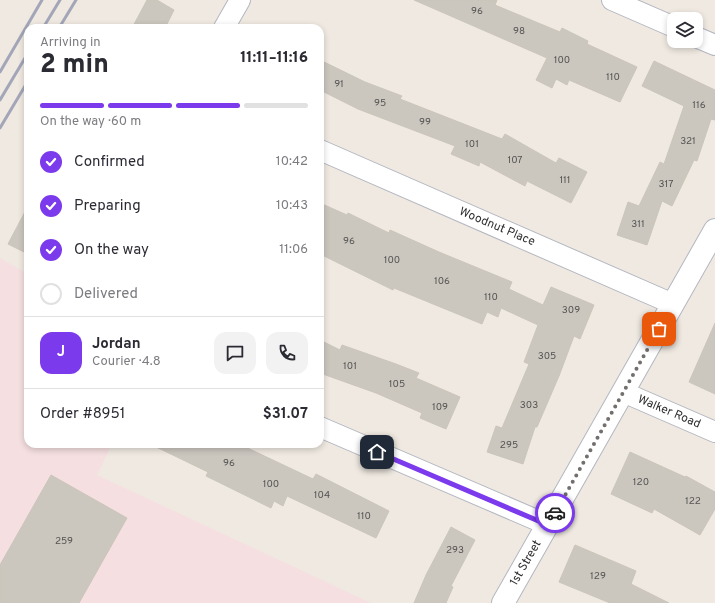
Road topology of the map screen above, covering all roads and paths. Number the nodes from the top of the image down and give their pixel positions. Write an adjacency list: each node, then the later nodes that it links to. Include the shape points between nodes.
1 (240, 0): 3 (street)
2 (612, 0): 4 (street)
3 (226, 24)
4 (667, 24)
5 (703, 39): 6 (street)
6 (715, 45)
7 (324, 152): 9 (street, Woodnut Place)
8 (715, 230): 9 (street, 1st Street)
9 (674, 304): 10 (street, 1st Street)
10 (623, 392): 12 (street, Walker Road); 13 (street, 1st Street)
11 (324, 429): 13 (street)
12 (715, 432)
13 (548, 525): 14 (street, 1st Street)
14 (503, 603)

